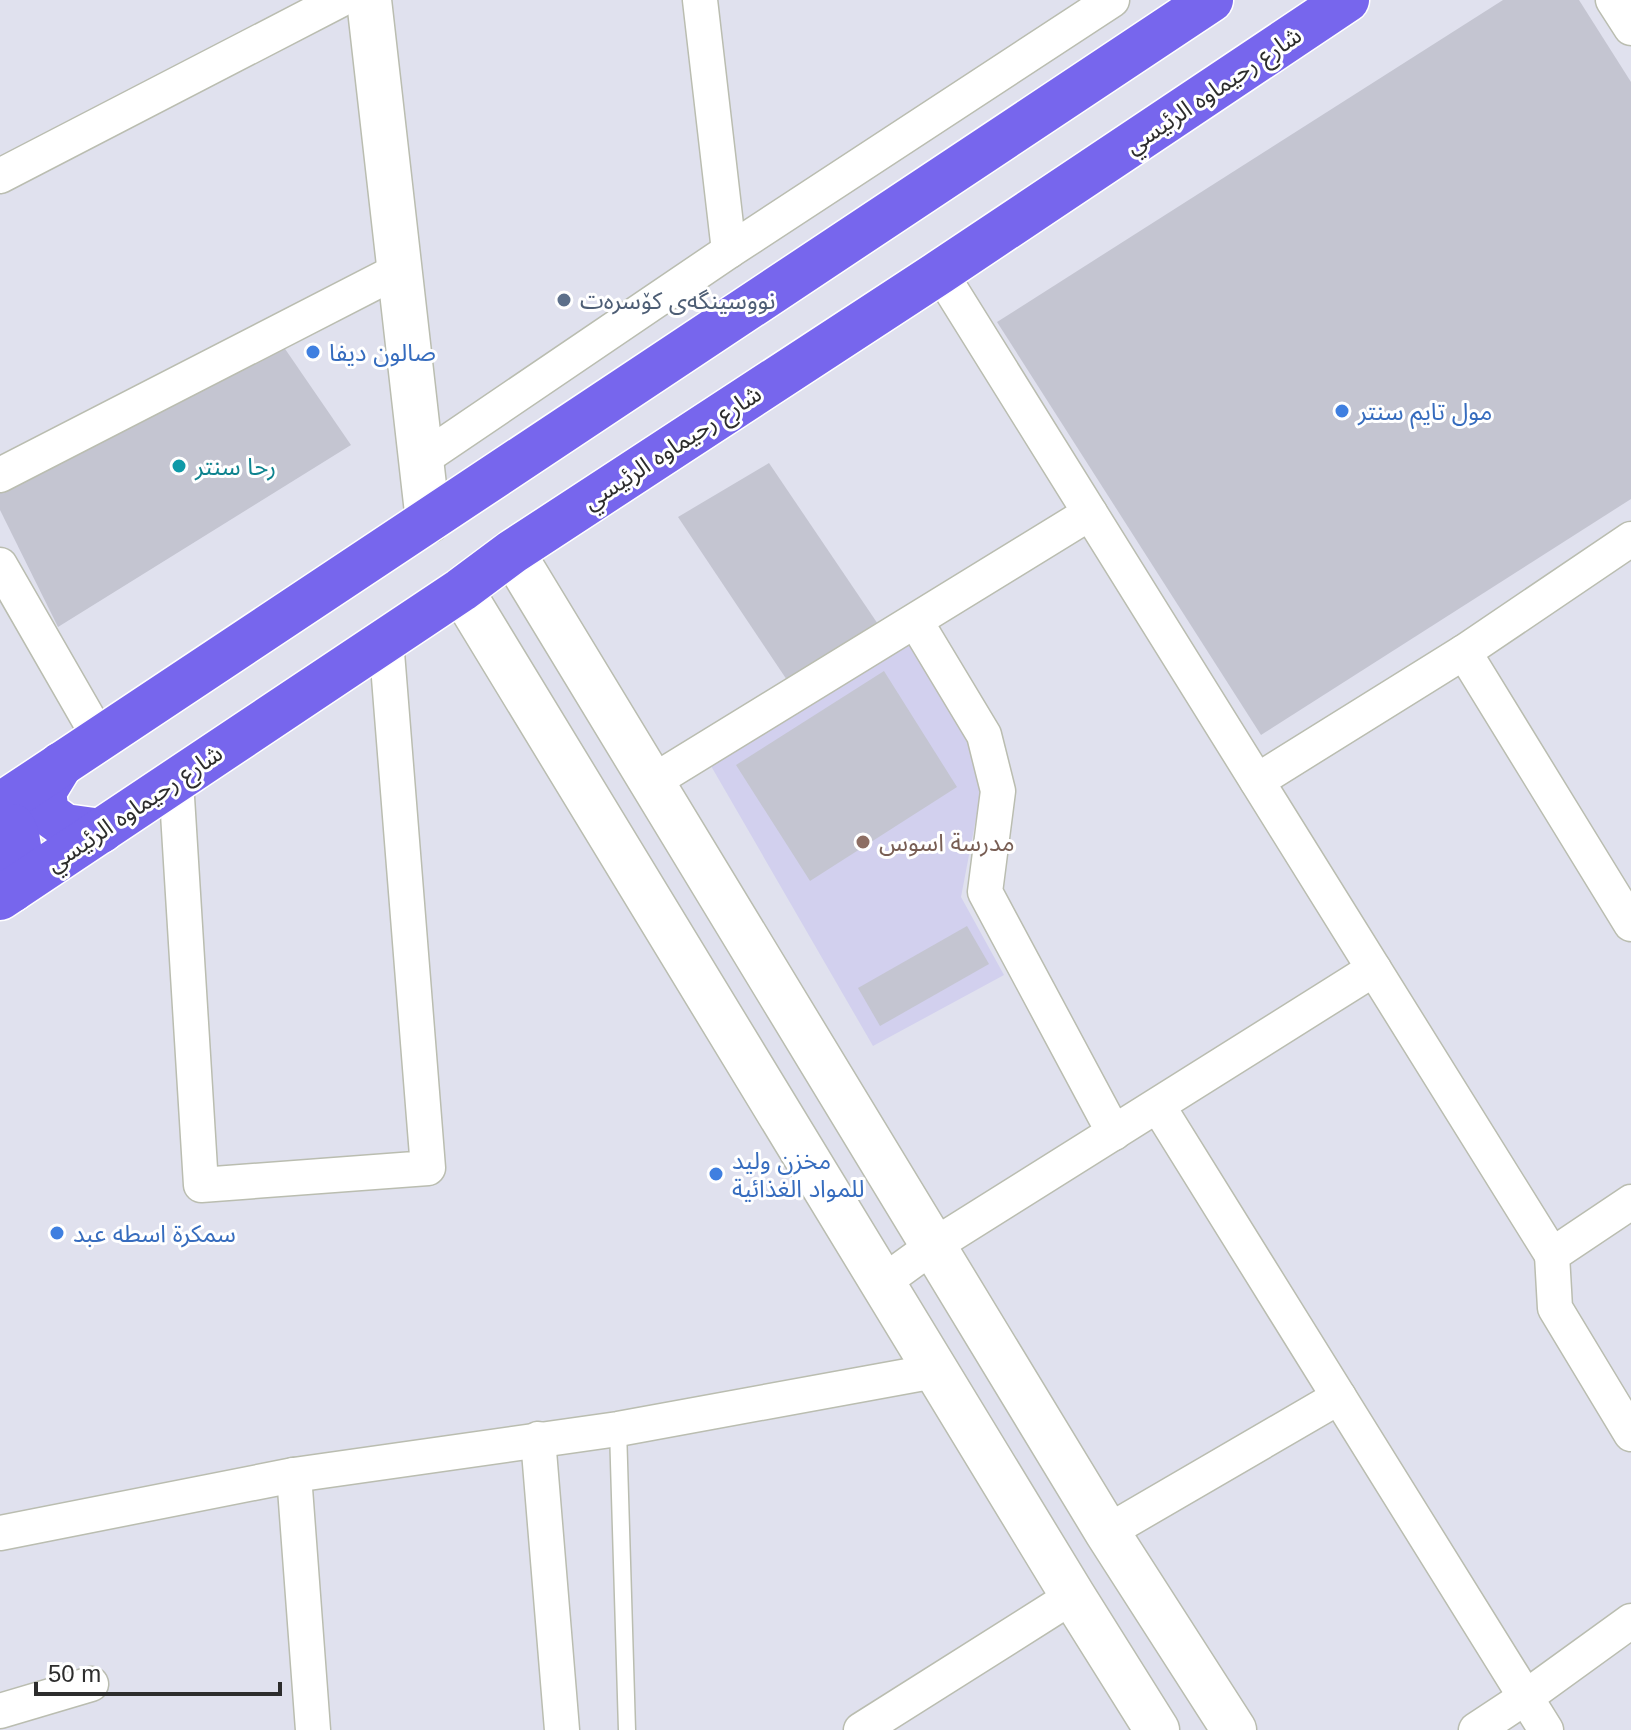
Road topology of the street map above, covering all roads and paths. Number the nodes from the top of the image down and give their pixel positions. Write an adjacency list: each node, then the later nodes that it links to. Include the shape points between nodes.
1 (340, 0): 9 (street)
2 (369, 0): 11 (street)
3 (700, 0): 10 (street)
4 (1112, 0): 10 (street)
5 (1211, 0): 16 (main road)
6 (1347, 0): 12 (main road, شارع رحيماوه الرئيسي)
7 (1613, 0): 8 (street)
8 (1631, 28)
9 (0, 176)
10 (729, 251): 13 (street)
11 (401, 269): 13 (street); 14 (street)
12 (940, 272): 15 (street); 18 (main road, شارع رحيماوه الرئيسي)
13 (421, 460): 16 (street)
14 (0, 475)
15 (1090, 513): 22 (street); 29 (street)
16 (428, 521): 26 (main road)
17 (1631, 539): 25 (street)
18 (512, 552): 20 (main road, شارع رحيماوه الرئيسي); 21 (street)
19 (0, 565): 26 (street)
20 (461, 590): 23 (main road, شارع رحيماوه الرئيسي); 24 (street)
21 (545, 602): 24 (street, via 516,617); 30 (street)
22 (916, 622): 30 (street); 38 (street, via 984,735 998,791 985,892)
23 (386, 640): 28 (main road, شارع رحيماوه الرئيسي); 28 (street, via 428,1168 201,1185)
24 (494, 641): 42 (street)
25 (1464, 652): 29 (street); 35 (street)
26 (100, 739): 27 (main road)
27 (61, 764): 31 (main road); 33 (main road, via 44,792 47,813 65,826)
28 (176, 781): 33 (main road, شارع رحيماوه الرئيسي)
29 (1257, 781): 36 (street)
30 (652, 782): 40 (street)
31 (0, 805)
32 (0, 826): 34 (main road, via 13,826 21,842 20,862)
33 (101, 831): 34 (main road, شارع رحيماوه الرئيسي)
34 (6, 894)
35 (1631, 924)
36 (1374, 969): 37 (street); 41 (street)
37 (1158, 1106): 38 (street); 44 (street)
38 (1114, 1133): 40 (street)
39 (1631, 1202): 41 (street)
40 (933, 1246): 42 (street); 49 (street)
41 (1552, 1255): 46 (street, via 1555,1308)
42 (882, 1283): 43 (street)
43 (935, 1371): 45 (street); 51 (street)
44 (1339, 1397): 49 (street); 54 (street)
45 (618, 1429): 47 (street); 58 (lane)
46 (1631, 1434)
47 (538, 1439): 48 (street); 57 (street)
48 (294, 1475): 50 (street); 56 (street)
49 (1107, 1532): 61 (street)
50 (0, 1533)
51 (1073, 1596): 59 (street); 60 (street)
52 (1631, 1621): 54 (street)
53 (91, 1684): 55 (street)
54 (1526, 1697): 62 (street); 63 (street)
55 (0, 1711)
56 (313, 1730)
57 (562, 1730)
58 (627, 1730)
59 (861, 1730)
60 (1157, 1730)
61 (1234, 1730)
62 (1476, 1730)
63 (1546, 1730)

